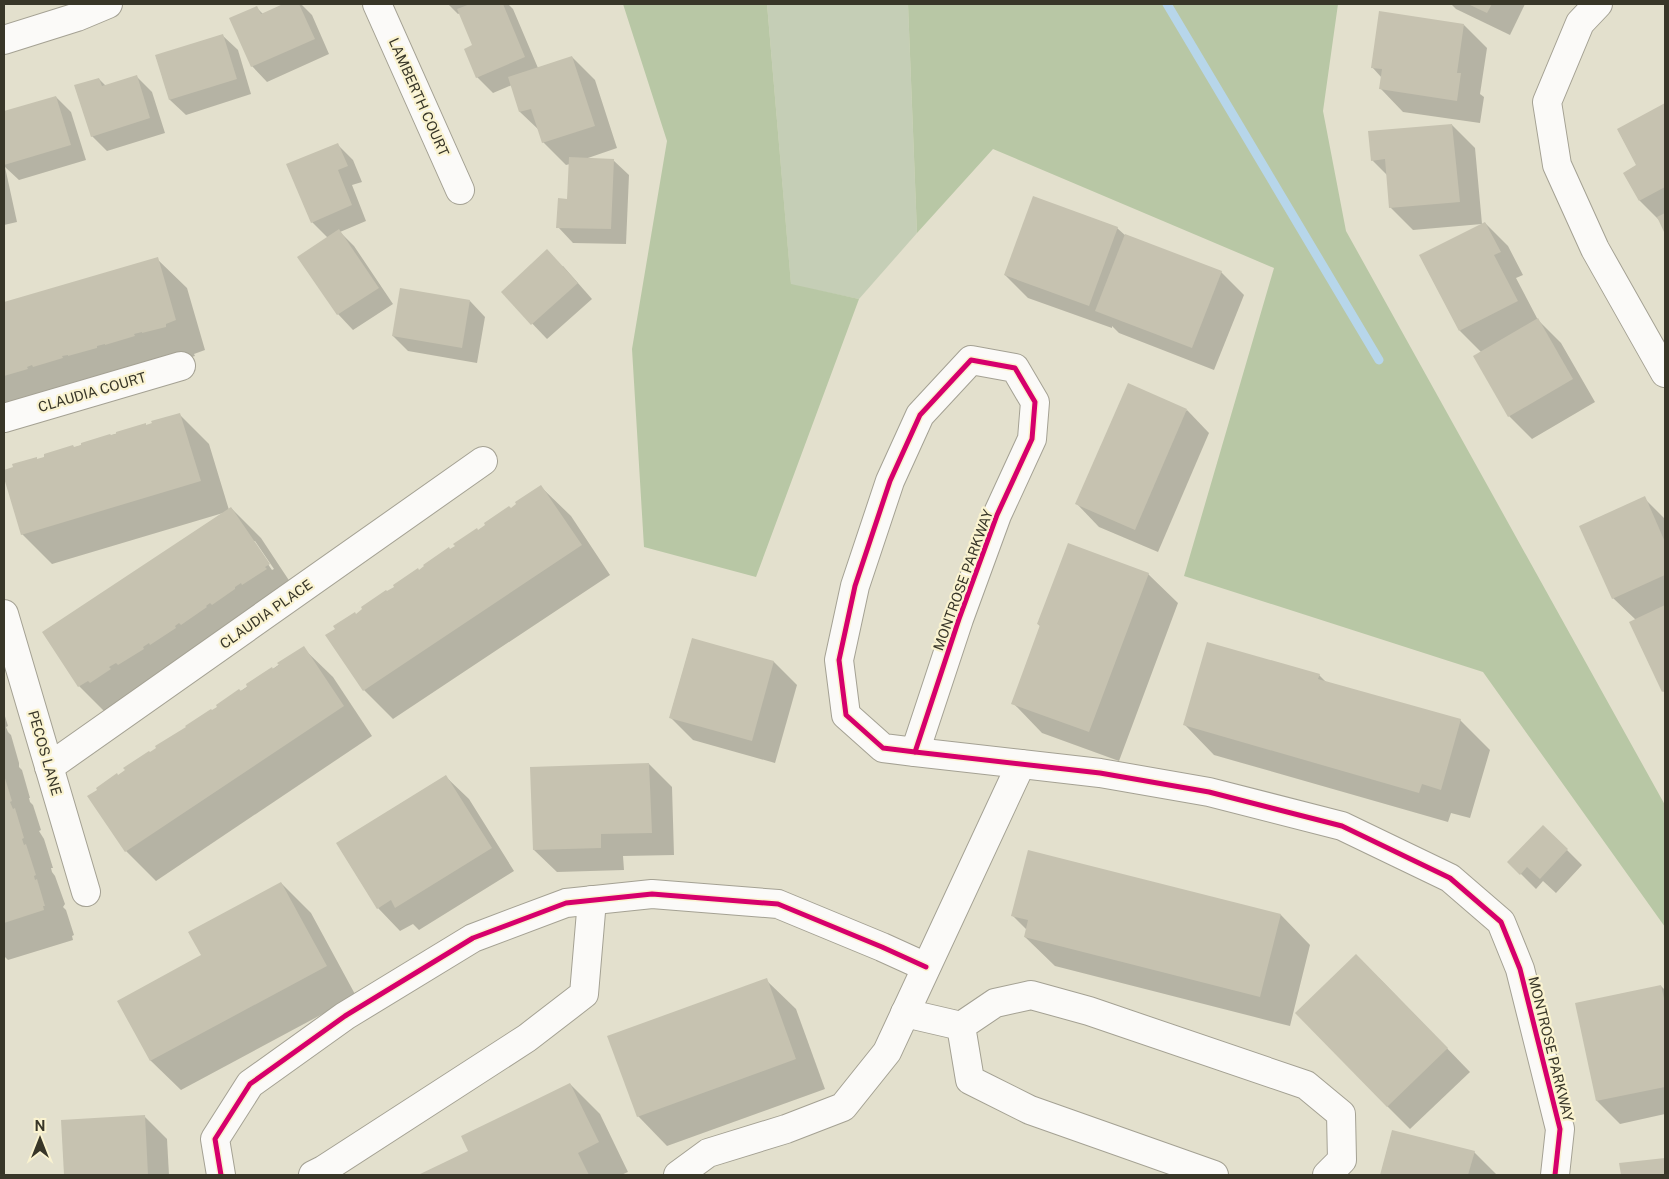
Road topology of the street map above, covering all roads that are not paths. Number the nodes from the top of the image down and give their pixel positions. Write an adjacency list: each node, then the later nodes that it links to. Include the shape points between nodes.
1 (108, 4): 4 (street, via 77,18)
2 (377, 4): 5 (street, LAMBERTH COURT)
3 (1598, 4): 7 (street, via 1580,23 1547,102 1556,156 1595,249)
4 (4, 40)
5 (460, 190)
6 (181, 366): 8 (street, CLAUDIA COURT)
7 (1665, 373)
8 (4, 418)
9 (483, 461): 13 (street, CLAUDIA PLACE)
10 (4, 614): 13 (street, PECOS LANE)
11 (915, 752): 11 (street, MONTROSE PARKWAY, via 997,515 1032,439 1035,402 1015,368 971,360 920,415 890,482 855,586 839,660 846,714 883,748); 12 (street, MONTROSE PARKWAY)
12 (1021, 764): 16 (street); 24 (street, MONTROSE PARKWAY, via 1100,772 1209,792 1342,826 1450,878 1500,922 1520,969 1560,1129)
13 (49, 767): 14 (street, PECOS LANE)
14 (86, 892)
15 (592, 900): 16 (street, via 652,894 778,904); 19 (street, via 566,903 473,938 345,1016 250,1084 215,1139); 20 (street, via 584,994 527,1038)
16 (926, 967): 17 (street)
17 (905, 1013): 18 (street); 21 (street, via 886,1052 843,1107 708,1153)
18 (961, 1026): 22 (street, via 970,1080 1030,1110); 23 (street, via 995,1004 1031,995 1089,1011 1306,1085 1341,1114 1342,1160)
19 (221, 1175)
20 (313, 1175)
21 (678, 1175)
22 (1214, 1175)
23 (1327, 1175)
24 (1555, 1175)

